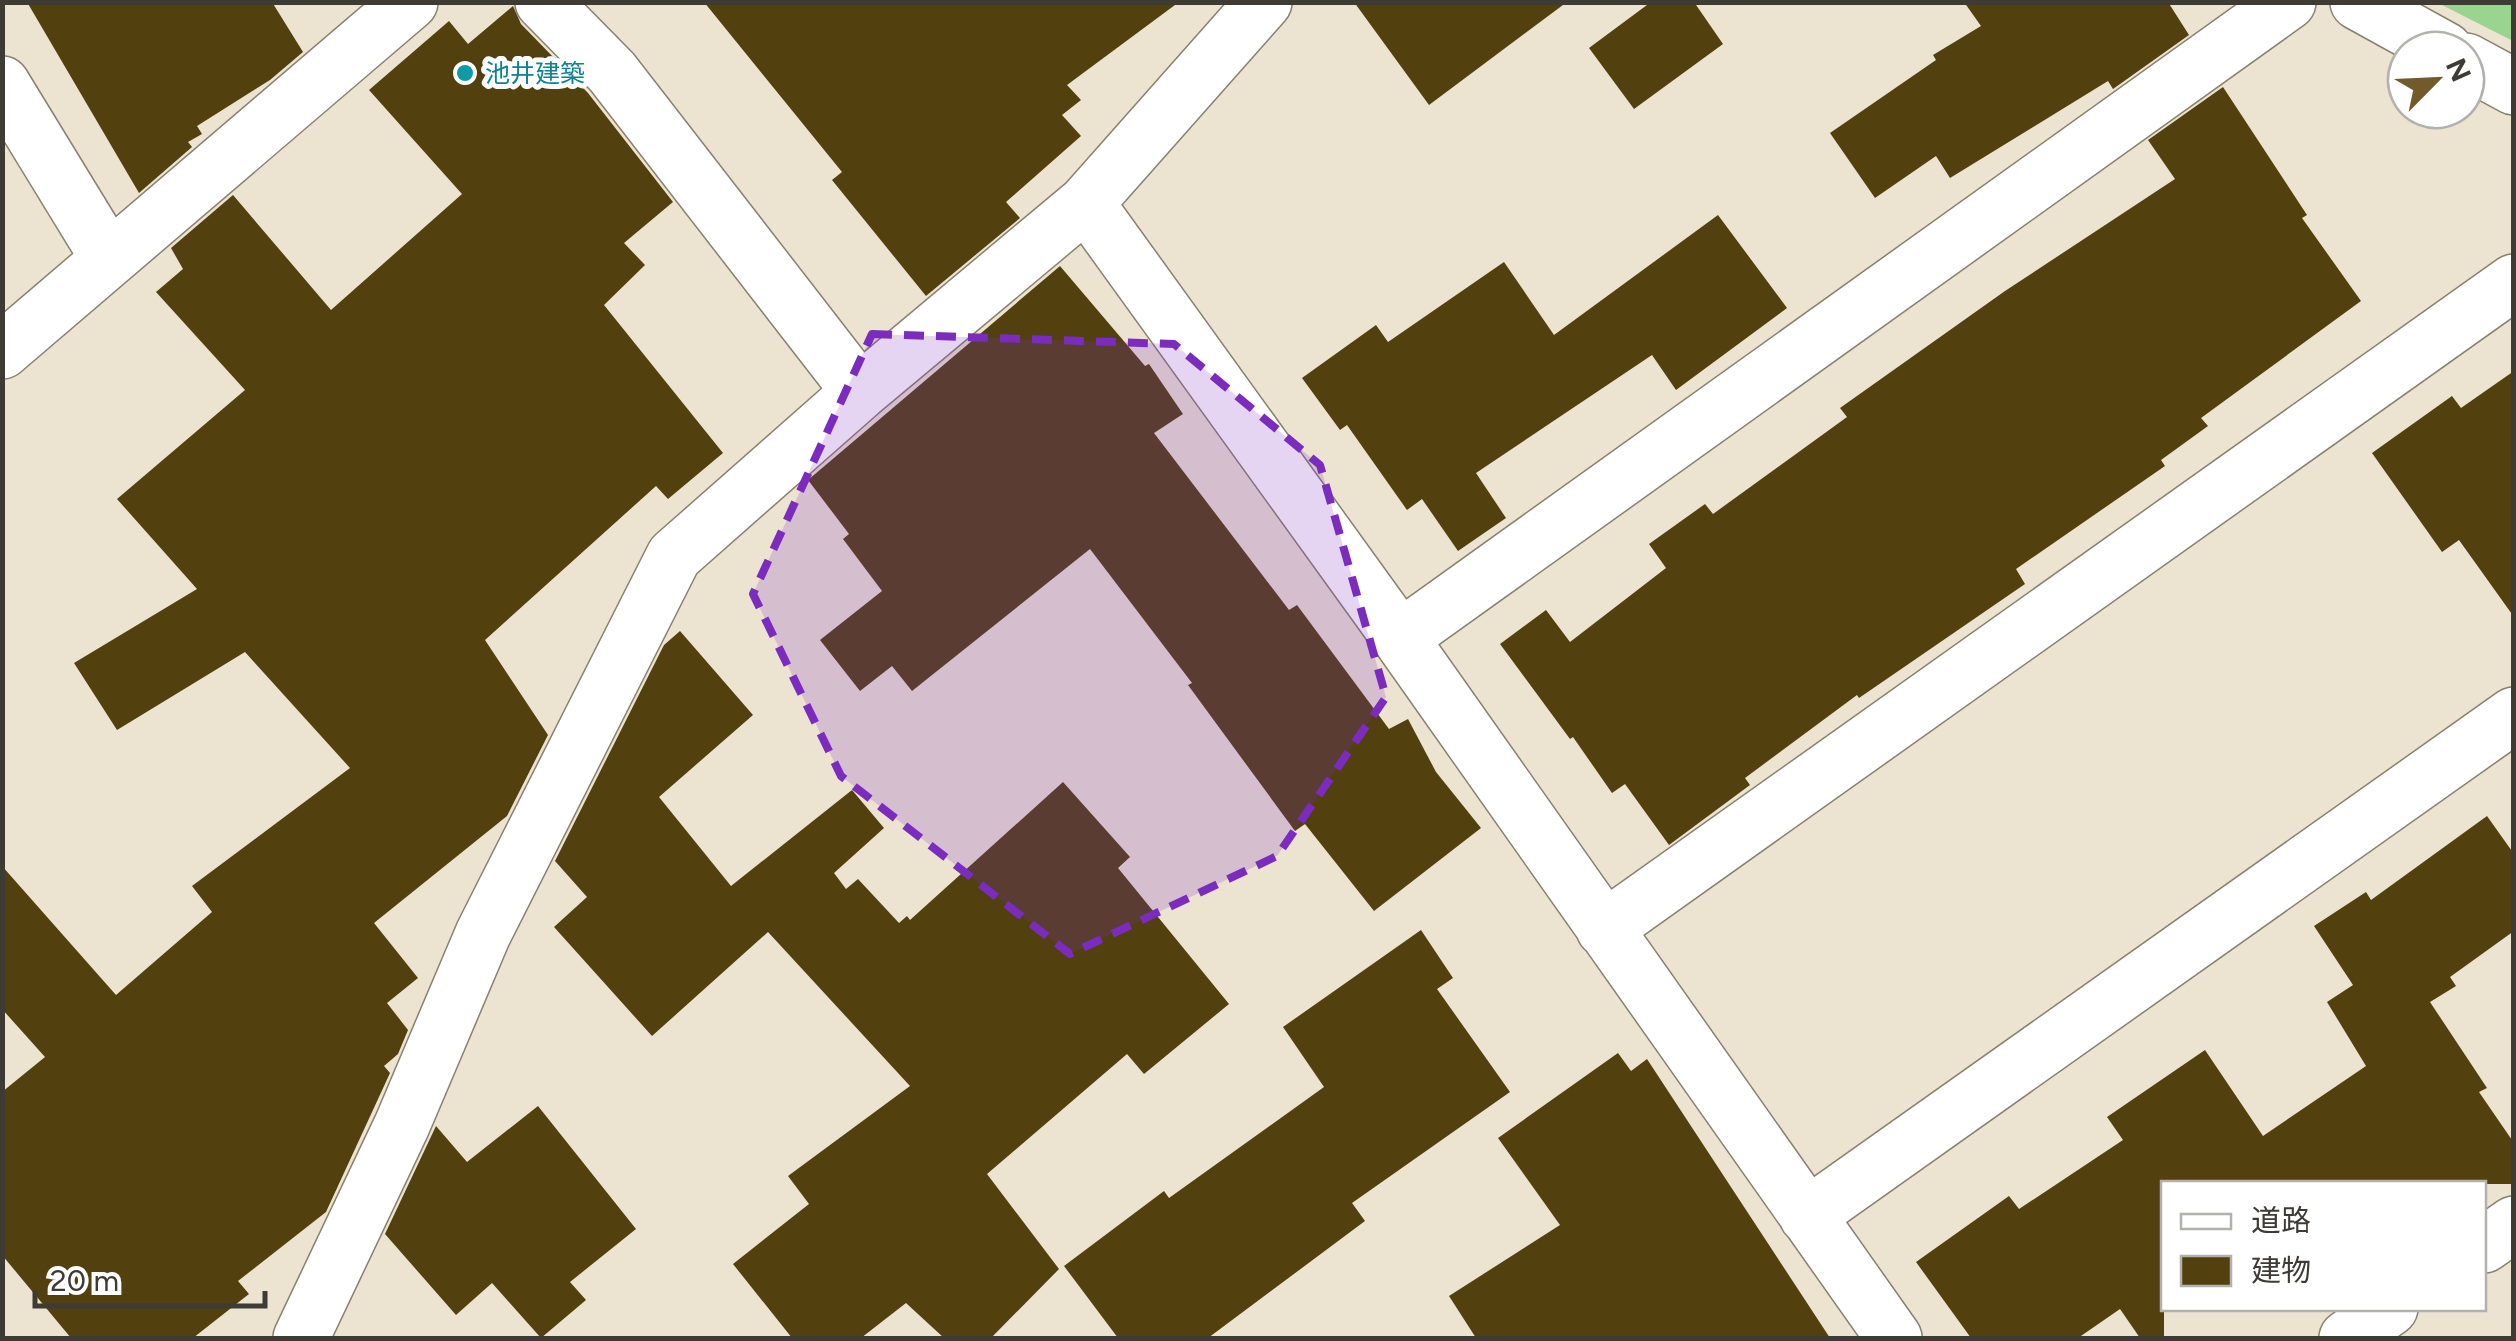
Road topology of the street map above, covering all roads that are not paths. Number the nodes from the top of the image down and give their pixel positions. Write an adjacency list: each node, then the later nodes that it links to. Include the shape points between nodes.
1 (410, 2): 11 (street)
2 (544, 2): 14 (street, via 612,72)
3 (1264, 2): 10 (street)
4 (2288, 2): 15 (street)
5 (2358, 2): 6 (street)
6 (2409, 30)
7 (2486, 72): 9 (street)
8 (2, 84): 11 (street)
9 (2514, 87)
10 (1086, 203): 14 (street); 15 (street)
11 (109, 259): 13 (street)
12 (2514, 282): 17 (street)
13 (2, 350)
14 (860, 392): 22 (street, via 674,556 482,934 402,1125)
15 (1400, 638): 17 (street)
16 (2514, 715): 18 (street)
17 (1604, 929): 18 (street)
18 (1807, 1216): 23 (street)
19 (2514, 1224): 20 (street)
20 (2486, 1244)
21 (2386, 1311): 24 (street)
22 (301, 1338)
23 (1894, 1338)
24 (2346, 1338)

